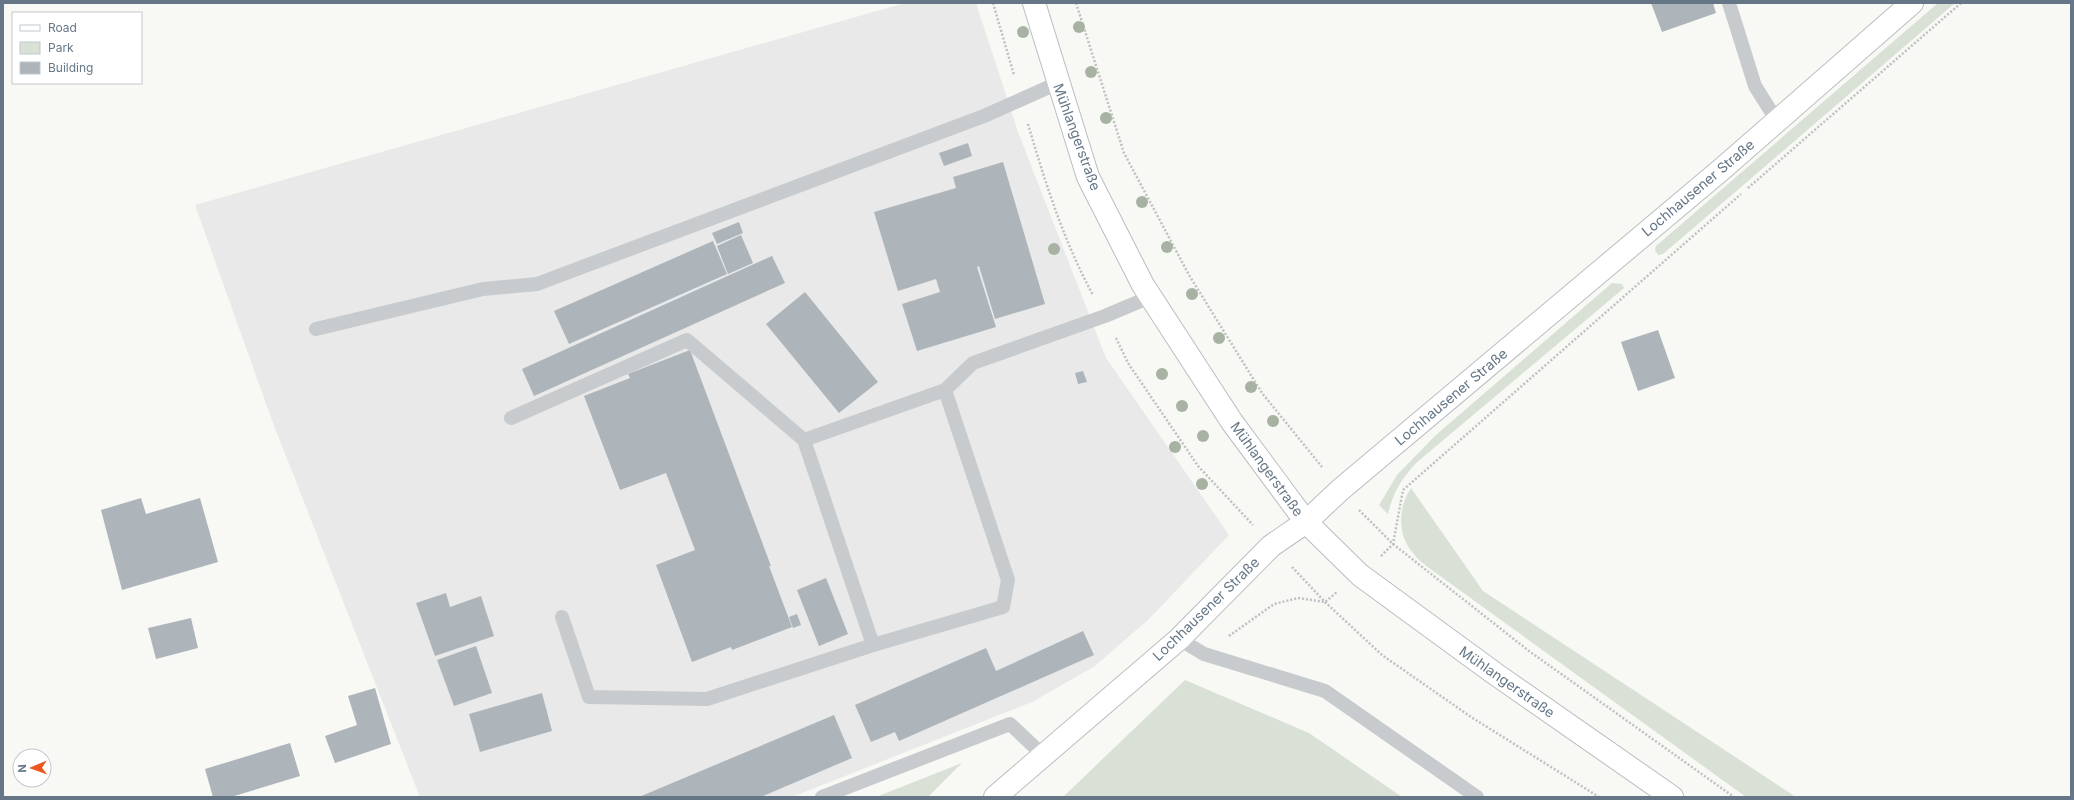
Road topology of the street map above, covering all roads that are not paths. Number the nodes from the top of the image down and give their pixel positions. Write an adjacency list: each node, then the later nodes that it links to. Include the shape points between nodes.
1 (1034, 3): 4 (street, Mühlangerstraße)
2 (1728, 3): 5 (lane, via 1755,86)
3 (1912, 3): 5 (street, Lochhausener Straße)
4 (1058, 83): 6 (street, Mühlangerstraße, via 1088,177); 7 (lane, via 984,116 537,284 483,289)
5 (1777, 121): 11 (street, Lochhausener Straße, via 1340,490)
6 (1150, 297): 8 (lane, via 973,364); 11 (street, Mühlangerstraße, via 1232,422)
7 (316, 329)
8 (945, 390): 10 (lane); 14 (lane, via 1008,580 1003,607)
9 (510, 418): 10 (lane, via 687,340)
10 (804, 440): 14 (lane)
11 (1306, 522): 13 (street, Lochhausener Straße, via 1271,546); 19 (street, Mühlangerstraße, via 1360,575 1494,673)
12 (562, 618): 14 (lane, via 589,697 707,699)
13 (1179, 639): 15 (street, Lochhausener Straße); 18 (lane, via 1204,654 1325,691)
14 (873, 646)
15 (1043, 755): 16 (lane, via 1010,724); 17 (street, Lochhausener Straße)
16 (822, 797)
17 (995, 797)
18 (1478, 797)
19 (1672, 797)

